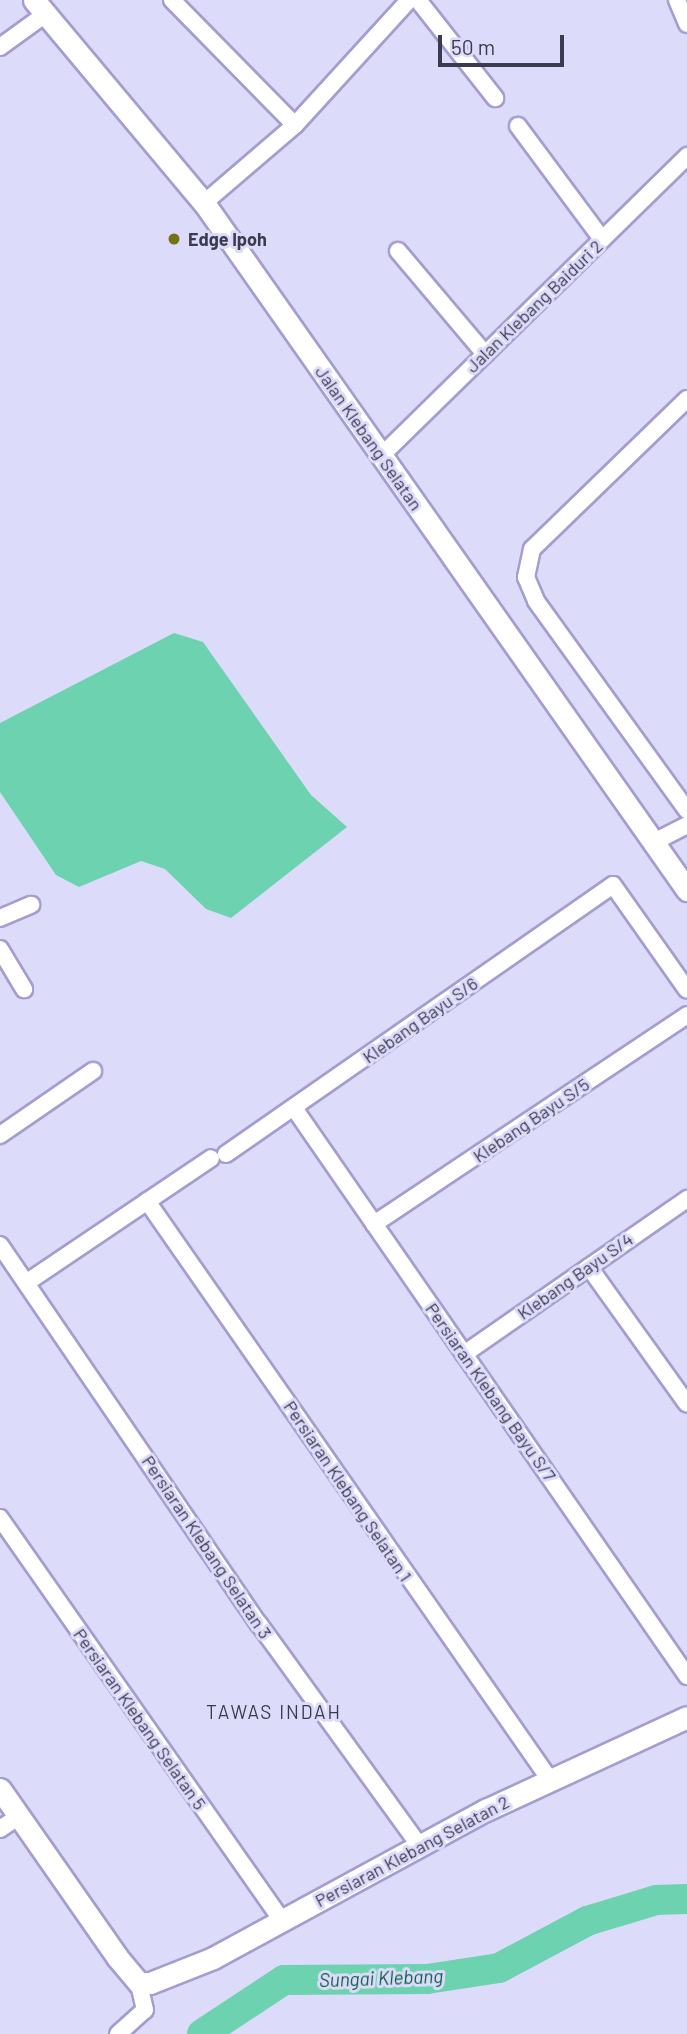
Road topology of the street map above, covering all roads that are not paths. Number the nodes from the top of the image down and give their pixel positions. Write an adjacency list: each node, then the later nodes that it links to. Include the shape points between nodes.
1 (172, 0): 9 (street)
2 (409, 0): 9 (street)
3 (418, 0): 8 (street)
4 (677, 0): 6 (street)
5 (41, 6): 7 (street); 12 (street, Jalan Klebang Selatan)
6 (687, 24)
7 (0, 47)
8 (495, 98)
9 (295, 125): 12 (street)
10 (518, 126): 13 (street)
11 (687, 156): 13 (street, Jalan Klebang Baiduri 2)
12 (204, 203): 17 (street, Jalan Klebang Selatan)
13 (602, 239): 15 (street, Jalan Klebang Baiduri 2)
14 (398, 251): 15 (street)
15 (485, 354): 17 (street, Jalan Klebang Baiduri 2)
16 (685, 405): 18 (street, via 532,549 526,577 536,601)
17 (381, 456): 20 (street, Jalan Klebang Selatan)
18 (687, 810)
19 (687, 825): 20 (street)
20 (654, 842): 21 (street, Jalan Klebang Selatan)
21 (687, 890)
22 (31, 905): 23 (street)
23 (0, 918)
24 (0, 949): 25 (street)
25 (24, 989)
26 (687, 990): 29 (street, Klebang Bayu S/6, via 613,885)
27 (687, 1016): 33 (street, Klebang Bayu S/5)
28 (93, 1071): 30 (street)
29 (294, 1108): 32 (street, Klebang Bayu S/6); 33 (street, Persiaran Klebang Bayu S/7)
30 (0, 1135)
31 (687, 1199): 35 (street, Klebang Bayu S/4)
32 (147, 1201): 36 (street, Klebang Bayu S/6); 42 (street, Persiaran Klebang Selatan 1)
33 (374, 1224): 37 (street, Persiaran Klebang Bayu S/7)
34 (0, 1245): 36 (street, Persiaran Klebang Selatan 3)
35 (589, 1267): 37 (street, Klebang Bayu S/4); 38 (street)
36 (26, 1283): 46 (street, Persiaran Klebang Selatan 3)
37 (464, 1354): 40 (street, Persiaran Klebang Bayu S/7)
38 (684, 1393)
39 (0, 1518): 47 (street, Persiaran Klebang Selatan 5)
40 (687, 1676)
41 (687, 1717): 42 (street, Persiaran Klebang Selatan 2)
42 (550, 1780): 46 (street, Persiaran Klebang Selatan 2)
43 (0, 1789): 44 (street)
44 (19, 1816): 45 (street); 48 (street)
45 (0, 1829)
46 (419, 1845): 47 (street, Persiaran Klebang Selatan 2)
47 (282, 1920): 48 (street, Persiaran Klebang Selatan 2, via 202,1962)
48 (138, 1983): 49 (street, via 145,2010)
49 (118, 2034)

